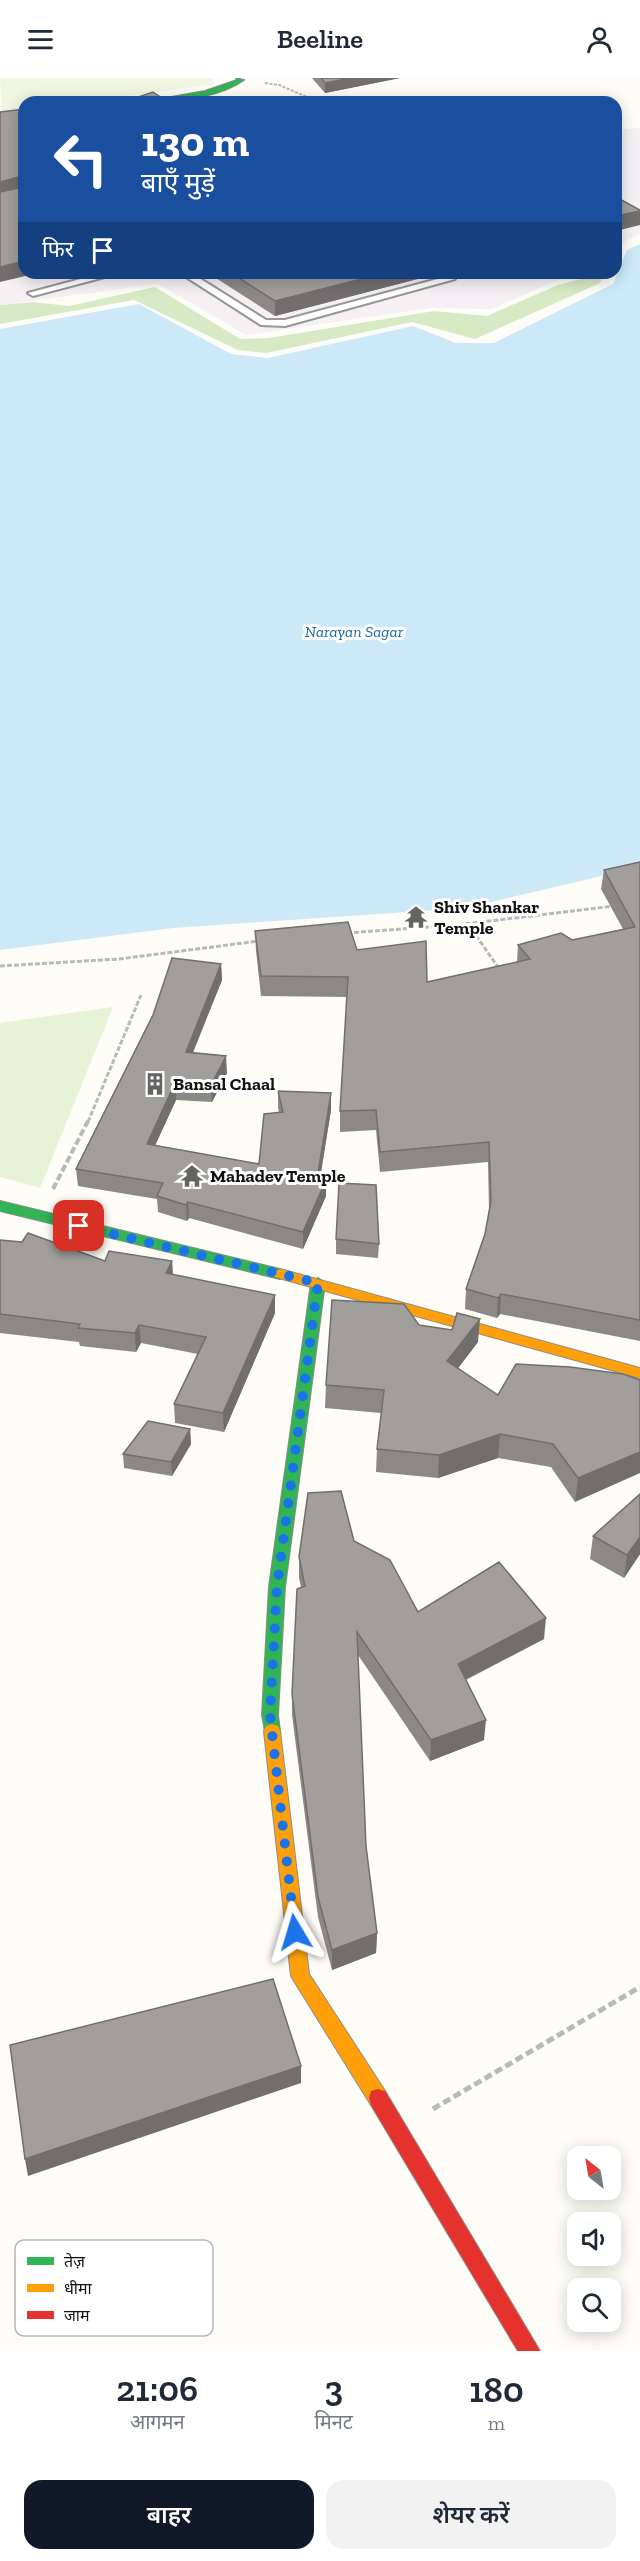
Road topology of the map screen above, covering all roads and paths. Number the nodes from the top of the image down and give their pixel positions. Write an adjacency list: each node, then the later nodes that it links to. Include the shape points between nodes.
1 (240, 79): 2 (street, via 220,90); 3 (path, via 279,85)
2 (183, 96)
3 (305, 96)
4 (90, 279): 7 (lane)
5 (194, 279): 6 (lane, via 264,323 285,323)
6 (450, 279)
7 (33, 293)
8 (622, 905): 9 (path)
9 (468, 924): 10 (path); 13 (path)
10 (341, 934)
11 (260, 941): 12 (path, via 119,959)
12 (0, 966)
13 (506, 979)
14 (141, 995): 16 (path, via 70,1162)
15 (0, 1206): 16 (street)
16 (38, 1216): 17 (street)
17 (318, 1283): 18 (street); 20 (street, via 277,1587 270,1715 300,1976)
18 (640, 1373)
19 (640, 1988): 20 (path)
20 (398, 2129): 21 (street)
21 (530, 2351)

